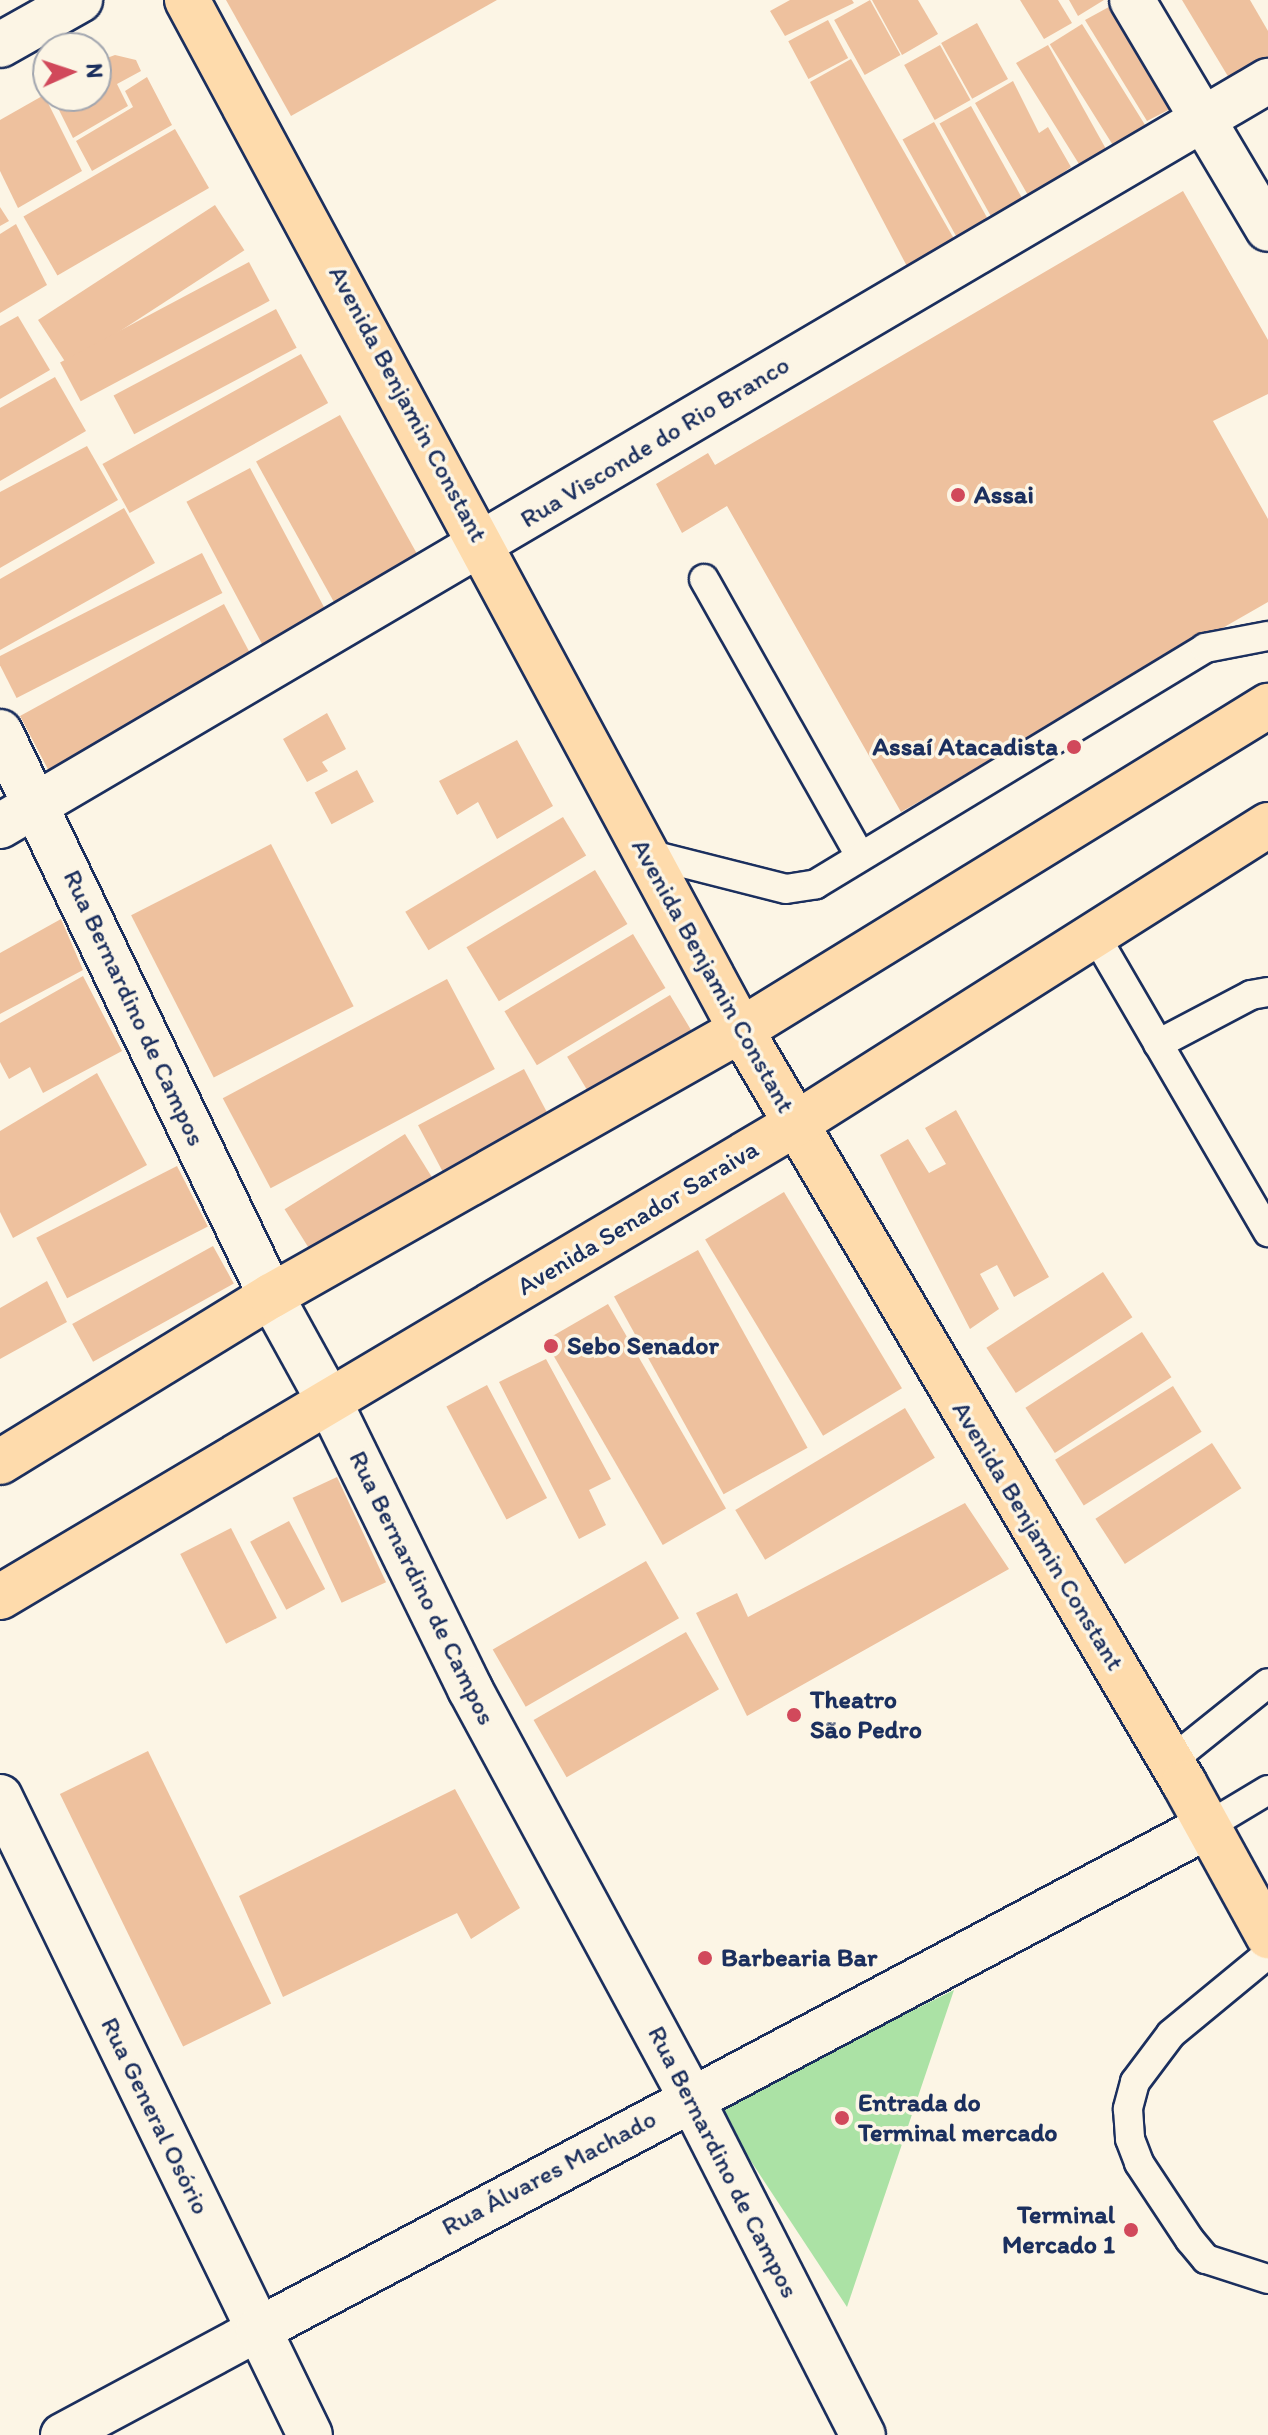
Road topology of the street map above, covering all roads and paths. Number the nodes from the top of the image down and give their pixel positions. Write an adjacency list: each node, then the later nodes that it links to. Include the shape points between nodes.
1 (80, 0): 4 (street)
2 (187, 0): 8 (main road, Avenida Benjamin Constant)
3 (1132, 0): 6 (street)
4 (0, 45)
5 (1268, 81): 6 (street, Rua Visconde do Rio Branco)
6 (1202, 119): 7 (street); 8 (street, Rua Visconde do Rio Branco)
7 (1268, 229)
8 (484, 544): 13 (street, Rua Visconde do Rio Branco); 16 (main road, Avenida Benjamin Constant)
9 (704, 579): 17 (lane)
10 (1268, 636): 17 (lane, via 1205,648)
11 (1268, 706): 20 (main road)
12 (0, 732): 13 (street, Rua Bernardino de Campos)
13 (38, 804): 15 (street, Rua Visconde do Rio Branco); 24 (street, Rua Bernardino de Campos)
14 (1268, 825): 18 (main road, Avenida Senador Saraiva)
15 (0, 826)
16 (644, 853): 17 (lane, via 799,890); 20 (main road, Avenida Benjamin Constant)
17 (860, 856)
18 (1095, 935): 21 (lane); 22 (main road, Avenida Senador Saraiva)
19 (1268, 992): 21 (lane, via 1251,995)
20 (741, 1030): 22 (main road, Avenida Benjamin Constant); 24 (main road)
21 (1158, 1044): 23 (lane)
22 (794, 1125): 25 (main road, Avenida Senador Saraiva); 29 (main road, Avenida Benjamin Constant)
23 (1268, 1232)
24 (271, 1296): 25 (street, Rua Bernardino de Campos); 26 (main road)
25 (329, 1401): 27 (main road, Avenida Senador Saraiva); 35 (street, Rua Bernardino de Campos, via 470,1689)
26 (0, 1462)
27 (0, 1597)
28 (1268, 1683): 29 (lane)
29 (1171, 1761): 32 (main road, Avenida Benjamin Constant)
30 (1268, 1790): 32 (lane)
31 (0, 1797): 37 (street, Rua General Osório)
32 (1208, 1826): 33 (main road, Avenida Benjamin Constant); 35 (street, Rua Álvares Machado)
33 (1268, 1936)
34 (1268, 1954): 36 (lane, via 1171,2034 1135,2082 1128,2109 1130,2139 1139,2163 1190,2240 1206,2259)
35 (690, 2096): 37 (street, Rua Álvares Machado); 40 (street, Rua Bernardino de Campos)
36 (1268, 2279)
37 (258, 2330): 38 (street, Rua Álvares Machado); 39 (street, Rua General Osório)
38 (62, 2435)
39 (310, 2435)
40 (863, 2435)

